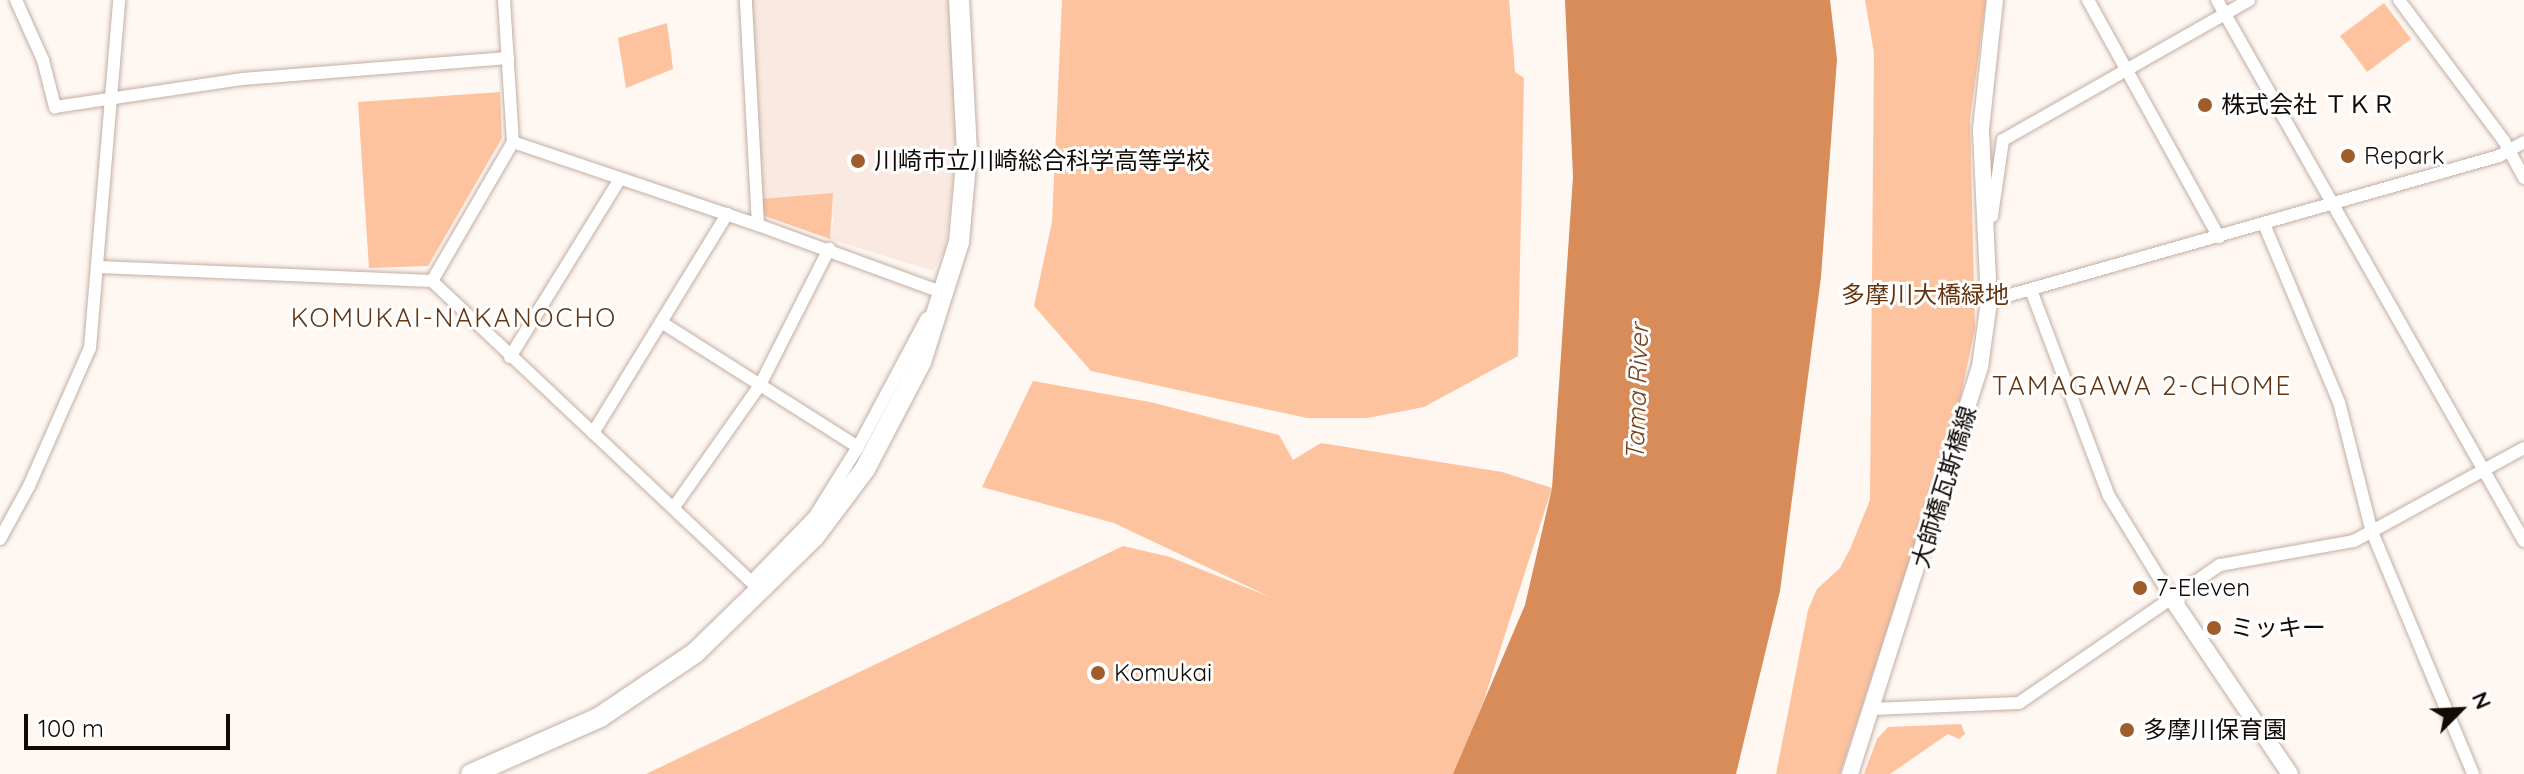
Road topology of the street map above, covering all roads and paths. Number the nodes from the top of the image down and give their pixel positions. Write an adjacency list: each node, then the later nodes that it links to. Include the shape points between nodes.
1 (16, 0): 14 (street, via 43,60 55,107)
2 (119, 0): 14 (street)
3 (504, 0): 12 (street)
4 (746, 0): 24 (street)
5 (959, 0): 30 (main road, via 967,186)
6 (1995, 0): 22 (street, 大師橋瓦斯橋線, via 1981,129)
7 (2088, 0): 13 (street)
8 (2217, 0): 11 (street)
9 (2249, 0): 11 (street)
10 (2399, 0): 17 (street)
11 (2225, 14): 13 (street); 20 (street)
12 (508, 58): 14 (street, via 242,79); 15 (street)
13 (2126, 70): 22 (street, via 2003,140 1992,216); 25 (street)
14 (111, 99): 27 (street)
15 (513, 142): 19 (street); 28 (street)
16 (2524, 142): 17 (street)
17 (2509, 150): 18 (street); 20 (street)
18 (2524, 178)
19 (620, 179): 21 (street); 33 (street)
20 (2331, 204): 23 (street); 38 (street)
21 (727, 214): 24 (street); 32 (street)
22 (1985, 216): 31 (street, 大師橋瓦斯橋線)
23 (2264, 224): 25 (street); 40 (street, via 2339,402)
24 (758, 225): 26 (street)
25 (2219, 237): 29 (street)
26 (829, 249): 30 (street); 34 (street)
27 (99, 267): 28 (street); 41 (street, via 90,348)
28 (432, 281): 33 (street)
29 (2031, 290): 31 (street); 44 (street, via 2109,496)
30 (945, 291): 36 (street); 43 (main road, via 921,362 865,469 828,521)
31 (1989, 301): 45 (street, 大師橋瓦斯橋線, via 1980,367)
32 (661, 322): 34 (street); 35 (street)
33 (510, 357): 35 (street)
34 (760, 385): 36 (street); 39 (street)
35 (593, 433): 39 (street)
36 (858, 447): 43 (street, via 815,516)
37 (2524, 448): 38 (street)
38 (2484, 471): 40 (street); 42 (street)
39 (674, 507): 43 (street)
40 (2372, 532): 44 (street, via 2354,541 2220,565); 49 (street)
41 (0, 539)
42 (2524, 541)
43 (757, 586): 46 (main road, via 706,644 632,698 544,745)
44 (2172, 599): 45 (street, via 2019,703); 48 (street)
45 (1872, 709): 47 (street, 大師橋瓦斯橋線)
46 (471, 774)
47 (1850, 774)
48 (2290, 774)
49 (2473, 774)

